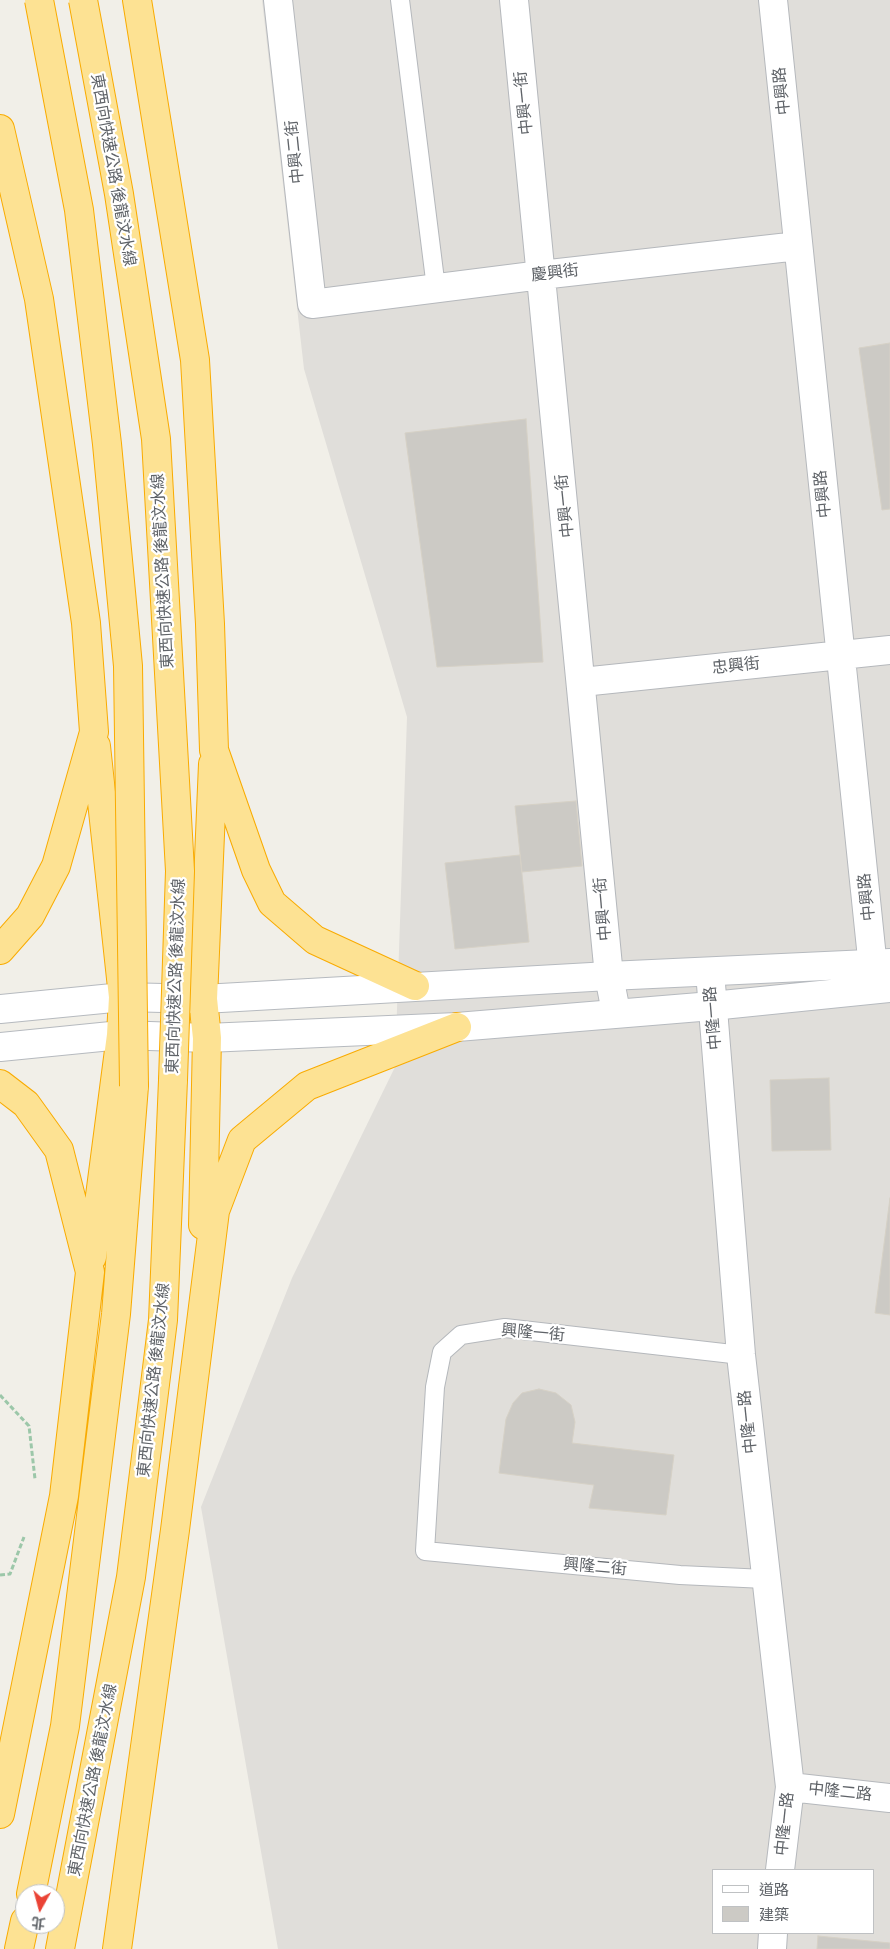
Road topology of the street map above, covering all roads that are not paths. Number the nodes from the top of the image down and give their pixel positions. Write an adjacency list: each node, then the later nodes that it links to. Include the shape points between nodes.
1 (40, 0): 42 (highway, bridge, via 79,210 108,444 128,666 134,1086 116,1314 65,1726)
2 (83, 0): 46 (highway, 東西向快速公路 後龍汶水線, bridge, via 119,194 156,439 180,871 163,1320 131,1577)
3 (137, 0): 17 (highway, via 194,360)
4 (278, 0): 12 (street, 中興二街)
5 (400, 0): 11 (lane)
6 (514, 0): 10 (street, 中興一街)
7 (773, 0): 9 (street, 中興路)
8 (0, 129): 16 (highway, via 40,308 86,624)
9 (798, 246): 10 (street, 慶興街); 14 (street, 中興路)
10 (541, 275): 11 (street, 慶興街); 15 (street, 中興一街)
11 (436, 288): 12 (street, 慶興街)
12 (312, 304)
13 (890, 650): 14 (street, 忠興街)
14 (840, 655): 15 (street, 忠興街); 21 (street, 中興路)
15 (582, 682): 20 (street, 中興一街)
16 (94, 732): 18 (highway, via 56,866 30,916); 23 (highway)
17 (214, 750): 22 (highway, via 256,870 272,904 315,940); 24 (highway)
18 (0, 950)
19 (710, 972): 20 (street); 21 (street); 25 (street, 中隆一路)
20 (609, 976): 22 (street); 27 (street, 中興一街)
21 (882, 976): 25 (street)
22 (414, 986): 24 (street)
23 (123, 997): 24 (street); 26 (street); 29 (highway)
24 (203, 999): 30 (highway)
25 (712, 1006): 27 (street); 35 (street, 中隆一路)
26 (0, 1009)
27 (616, 1012): 28 (street)
28 (457, 1027): 30 (street); 34 (highway, via 307,1086 242,1140 215,1211)
29 (122, 1035): 30 (street); 31 (street); 33 (highway)
30 (207, 1038): 34 (highway)
31 (0, 1048)
32 (0, 1084): 33 (highway, via 26,1104 59,1150)
33 (90, 1272): 40 (highway, via 64,1496)
34 (201, 1324): 47 (highway)
35 (741, 1355): 36 (lane, 興隆一街, via 505,1328 461,1335 442,1352 436,1387); 37 (street, 中隆一路)
36 (425, 1551): 37 (lane, 興隆二街, via 680,1575)
37 (765, 1579): 38 (street, 中隆一路)
38 (790, 1787): 39 (street, 中隆二路); 41 (street, 中隆一路)
39 (890, 1798)
40 (0, 1814)
41 (780, 1869)
42 (33, 1884)
43 (22, 1934): 45 (highway)
44 (773, 1934): 48 (street)
45 (19, 1949)
46 (60, 1949)
47 (117, 1949)
48 (772, 1949)

